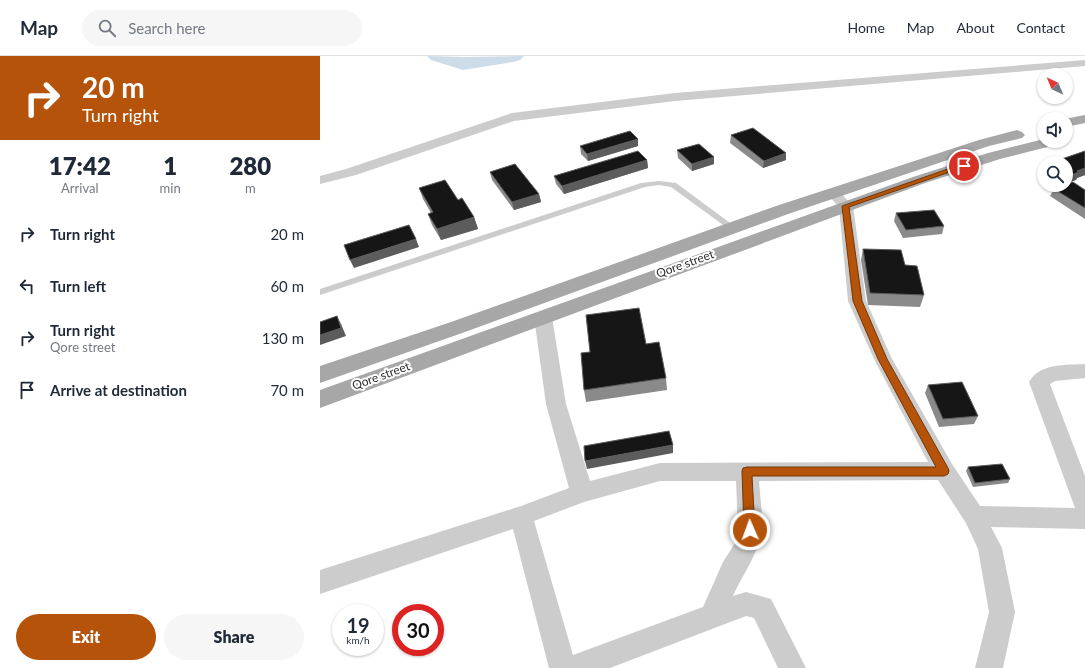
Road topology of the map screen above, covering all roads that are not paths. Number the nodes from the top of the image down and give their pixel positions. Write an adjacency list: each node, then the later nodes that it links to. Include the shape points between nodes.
1 (1085, 63): 6 (street, via 675,97 512,117 351,172)
2 (1085, 119): 3 (main road, Qore street)
3 (1073, 128)
4 (1037, 131): 7 (main road, Qore street, via 984,143)
5 (1037, 143): 7 (main road, Qore street, via 919,180)
6 (320, 180)
7 (839, 199): 8 (main road, Qore street); 10 (main road, Qore street); 15 (street, via 857,301 883,359)
8 (733, 228): 9 (lane, via 673,186 652,184); 12 (main road, Qore street)
9 (320, 292)
10 (543, 316): 13 (main road, Qore street); 16 (street, via 556,404)
11 (1085, 371): 17 (street, via 1050,374 1039,382)
12 (320, 375)
13 (320, 399)
14 (747, 471): 15 (street); 16 (street, via 660,472); 22 (street, via 750,530 746,546 732,570)
15 (944, 471): 19 (street)
16 (582, 493): 18 (street)
17 (1085, 505)
18 (521, 516): 21 (street); 23 (street)
19 (974, 516): 20 (street); 26 (street, via 990,548 1002,612)
20 (1085, 519)
21 (320, 582)
22 (712, 616): 24 (street); 25 (street, via 746,604 762,608)
23 (563, 668)
24 (574, 668)
25 (792, 668)
26 (989, 668)

